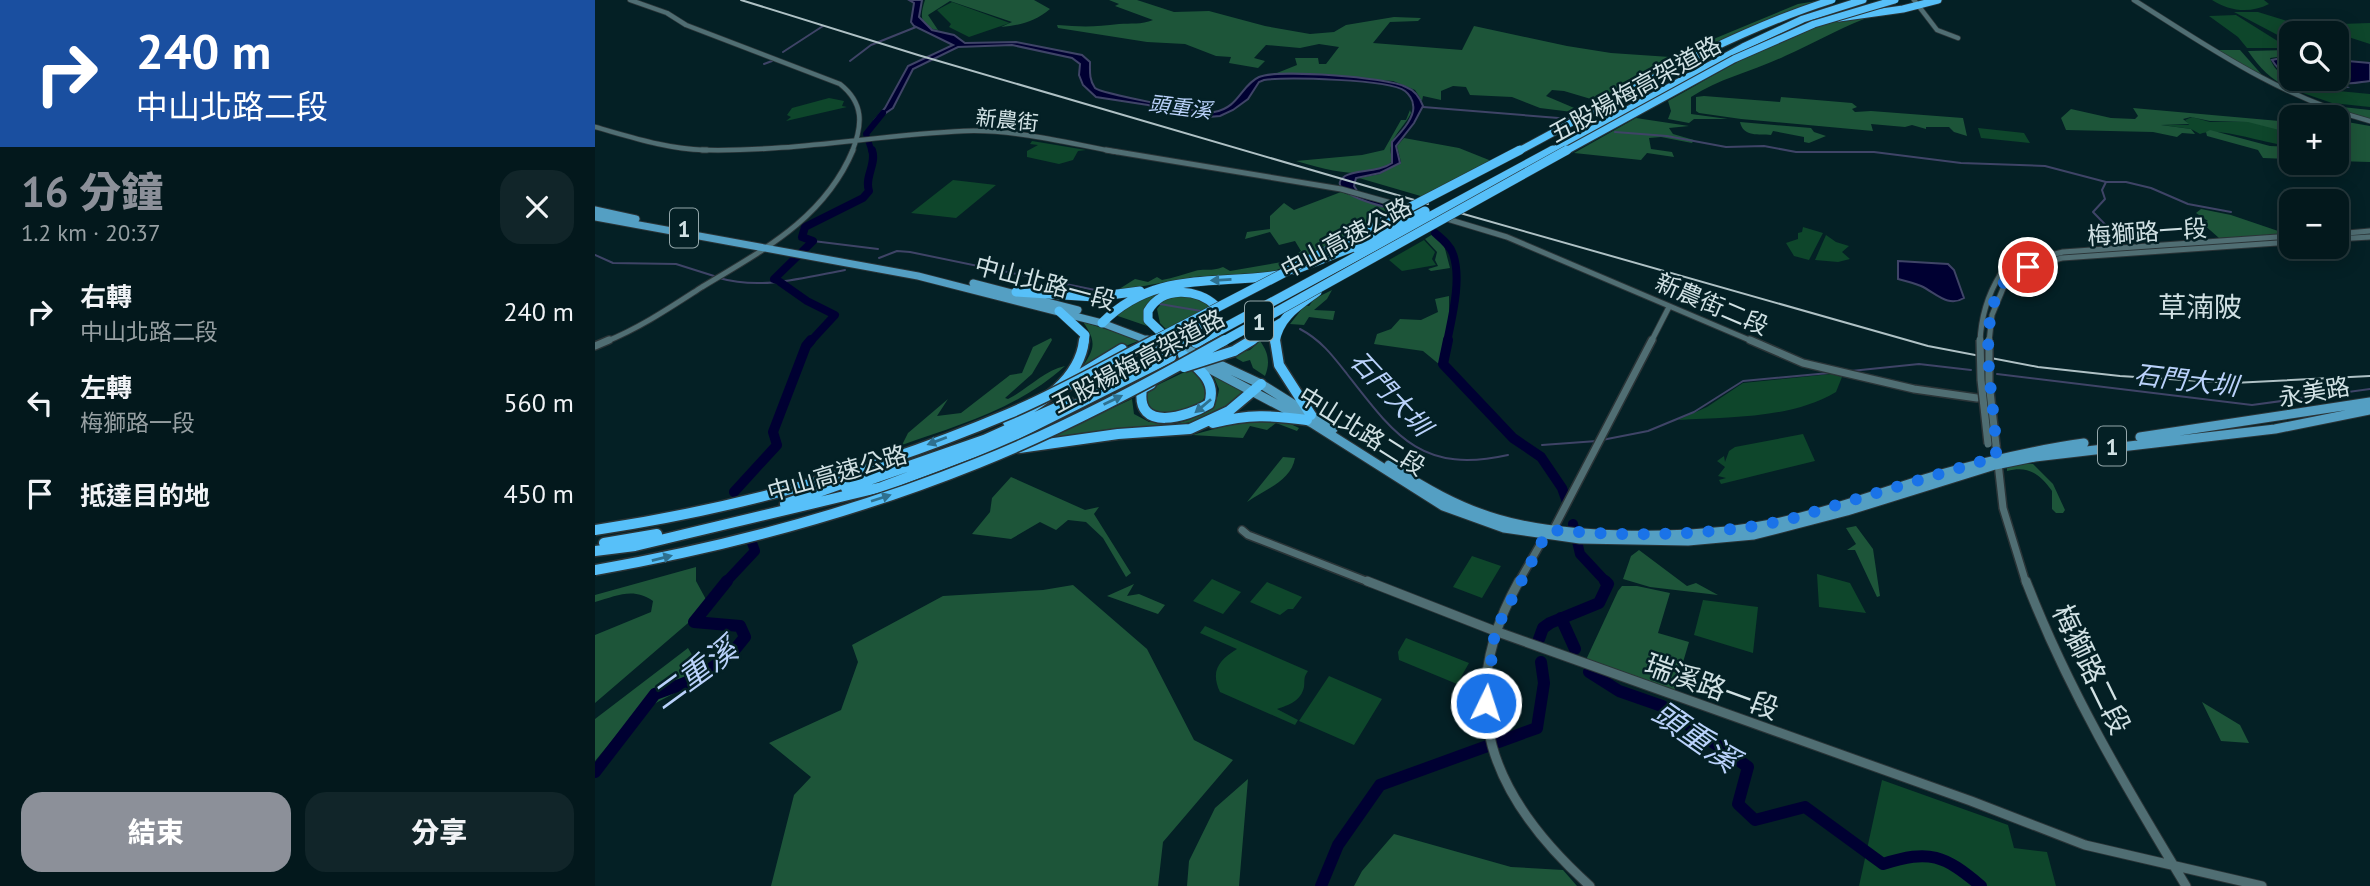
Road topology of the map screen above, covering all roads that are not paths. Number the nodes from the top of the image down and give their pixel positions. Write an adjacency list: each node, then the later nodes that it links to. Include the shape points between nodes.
1 (630, 0): 16 (street, via 840,84 861,109 862,125)
2 (1835, 0): 11 (highway); 51 (highway, 五股楊梅高架道路 / 1, one-way to 51, bridge, via 1788,14 1724,43 1009,414 810,484 655,522)
3 (1850, 0): 11 (highway, 中山高速公路 / 1)
4 (1863, 0): 13 (highway, 中山高速公路 / 1, via 1803,19)
5 (1895, 0): 10 (highway, bridge); 56 (highway, 五股楊梅高架道路 / 1, one-way to 5, bridge, via 645,562 813,519 1029,441 1147,383 1734,59 1814,24)
6 (1914, 0): 9 (street)
7 (1938, 0): 9 (highway)
8 (2134, 0): 14 (street, via 2214,56 2297,102)
9 (1920, 9): 10 (highway); 12 (street, via 1937,30)
10 (1883, 10): 13 (highway, via 1830,20)
11 (1811, 11): 24 (highway, 中山高速公路 / 1, via 1743,40)
12 (1958, 38)
13 (1743, 47): 21 (highway, 中山高速公路 / 1)
14 (2370, 122)
15 (595, 127): 16 (street, 新農街, via 660,145 697,149)
16 (855, 143): 17 (street, 新農街, via 965,131 999,132 1341,189); 28 (street, via 845,173 821,204)
17 (1413, 209)
18 (595, 210): 28 (main road, 中山北路一段 / 1)
19 (595, 217): 28 (main road, 中山北路一段 / 1)
20 (1440, 217): 32 (street, 新農街二段, via 1507,237)
21 (1406, 230): 35 (highway, via 1340,274); 36 (highway, 中山高速公路 / 1)
22 (2370, 231): 23 (street)
23 (2349, 233)
24 (1379, 236): 31 (highway, one-way to 31, via 1277,276 1192,282); 36 (highway, 中山高速公路 / 1)
25 (2370, 237): 26 (street)
26 (2349, 238)
27 (2279, 240): 48 (street, 梅獅路一段, bridge, via 2062,258 2004,276 1989,344)
28 (769, 247): 29 (main road, 中山北路一段 / 1); 38 (street, via 652,318)
29 (952, 281): 30 (main road, 中山北路一段 / 1); 33 (main road, 中山北路一段 / 1)
30 (1017, 292): 31 (highway); 34 (main road, 中山北路一段 / 1)
31 (1128, 296): 34 (highway)
32 (1669, 307): 42 (street, 新農街二段, via 1810,365); 53 (street)
33 (1059, 311): 34 (main road, 中山北路一段 / 1); 41 (highway, via 1077,326 1085,342 1079,360)
34 (1104, 321): 37 (main road, 中山北路一段 / 1); 39 (main road, 中山北路一段 / 1, via 1144,337)
35 (1280, 324): 39 (highway, one-way to 35, bridge, via 1210,379 1213,389 1209,404 1182,417 1164,419 1147,412 1142,389 1184,367 1234,351); 45 (highway, via 1274,344 1280,373)
36 (1193, 342): 39 (highway, 中山高速公路 / 1)
37 (1172, 343): 40 (main road, 中山北路一段 / 1); 41 (highway, bridge, via 1149,323 1147,315 1155,302 1177,292 1198,293 1213,302 1213,314 1193,329 1122,349)
38 (595, 346)
39 (1172, 355): 40 (main road, 中山北路一段 / 1); 49 (highway, 中山高速公路 / 1, via 1004,441); 50 (highway, 中山高速公路 / 1, via 983,440 888,475)
40 (1257, 387): 45 (main road, 中山北路二段 / 1); 46 (highway, via 1229,411)
41 (1053, 394): 50 (highway, via 1034,409 953,446)
42 (1977, 398)
43 (2370, 402): 47 (main road, 永美路 / 1)
44 (2370, 410): 47 (main road, 永美路 / 1, via 2275,429)
45 (1309, 418): 46 (highway, via 1246,415); 53 (main road, 中山北路二段 / 1, via 1443,506 1504,528)
46 (1190, 429): 49 (highway, via 1118,434 984,455)
47 (2227, 430): 48 (main road, 中山北路二段 / 1)
48 (1996, 461): 53 (main road, 中山北路二段 / 1, via 1847,511 1754,535 1688,541); 58 (street, 梅獅路二段, via 2012,545 2052,645 2126,791)
49 (882, 487): 55 (highway, 中山高速公路 / 1, via 635,546)
50 (776, 508): 54 (highway, 中山高速公路 / 1)
51 (595, 530)
52 (1242, 530): 57 (street, 瑞溪路一段)
53 (1549, 533): 57 (street)
54 (595, 544)
55 (595, 551)
56 (595, 570)
57 (1495, 631): 58 (street, 瑞溪路一段, via 2085,845); 59 (street, via 1486,727 1494,754 1517,799 1559,855)
58 (2173, 864): 60 (street, 梅獅路二段); 61 (street, 瑞溪路一段)
59 (1590, 886)
60 (2186, 886)
61 (2262, 886)

